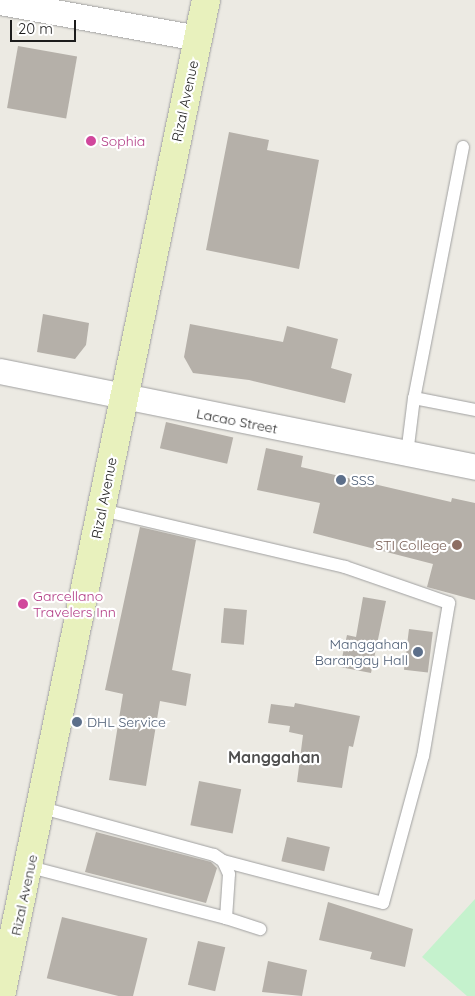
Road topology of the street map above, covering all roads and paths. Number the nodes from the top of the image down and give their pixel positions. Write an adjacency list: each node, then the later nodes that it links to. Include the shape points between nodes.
1 (206, 0): 3 (main road, Rizal Avenue)
2 (0, 2): 3 (street)
3 (198, 38): 6 (main road, Rizal Avenue)
4 (463, 147): 7 (lane)
5 (0, 371): 6 (street, Lacao Street)
6 (124, 397): 9 (street, Lacao Street); 11 (main road, Rizal Avenue)
7 (414, 398): 8 (lane); 9 (lane)
8 (475, 410)
9 (407, 454): 10 (street, Lacao Street)
10 (475, 467)
11 (102, 510): 12 (main road, Rizal Avenue); 13 (lane, via 345,567 449,603 423,756 383,903)
12 (42, 808): 13 (lane); 14 (main road, Rizal Avenue)
13 (223, 860): 15 (lane, via 230,884)
14 (30, 867): 15 (lane); 17 (main road, Rizal Avenue)
15 (226, 918): 16 (lane)
16 (260, 929)
17 (2, 996)

